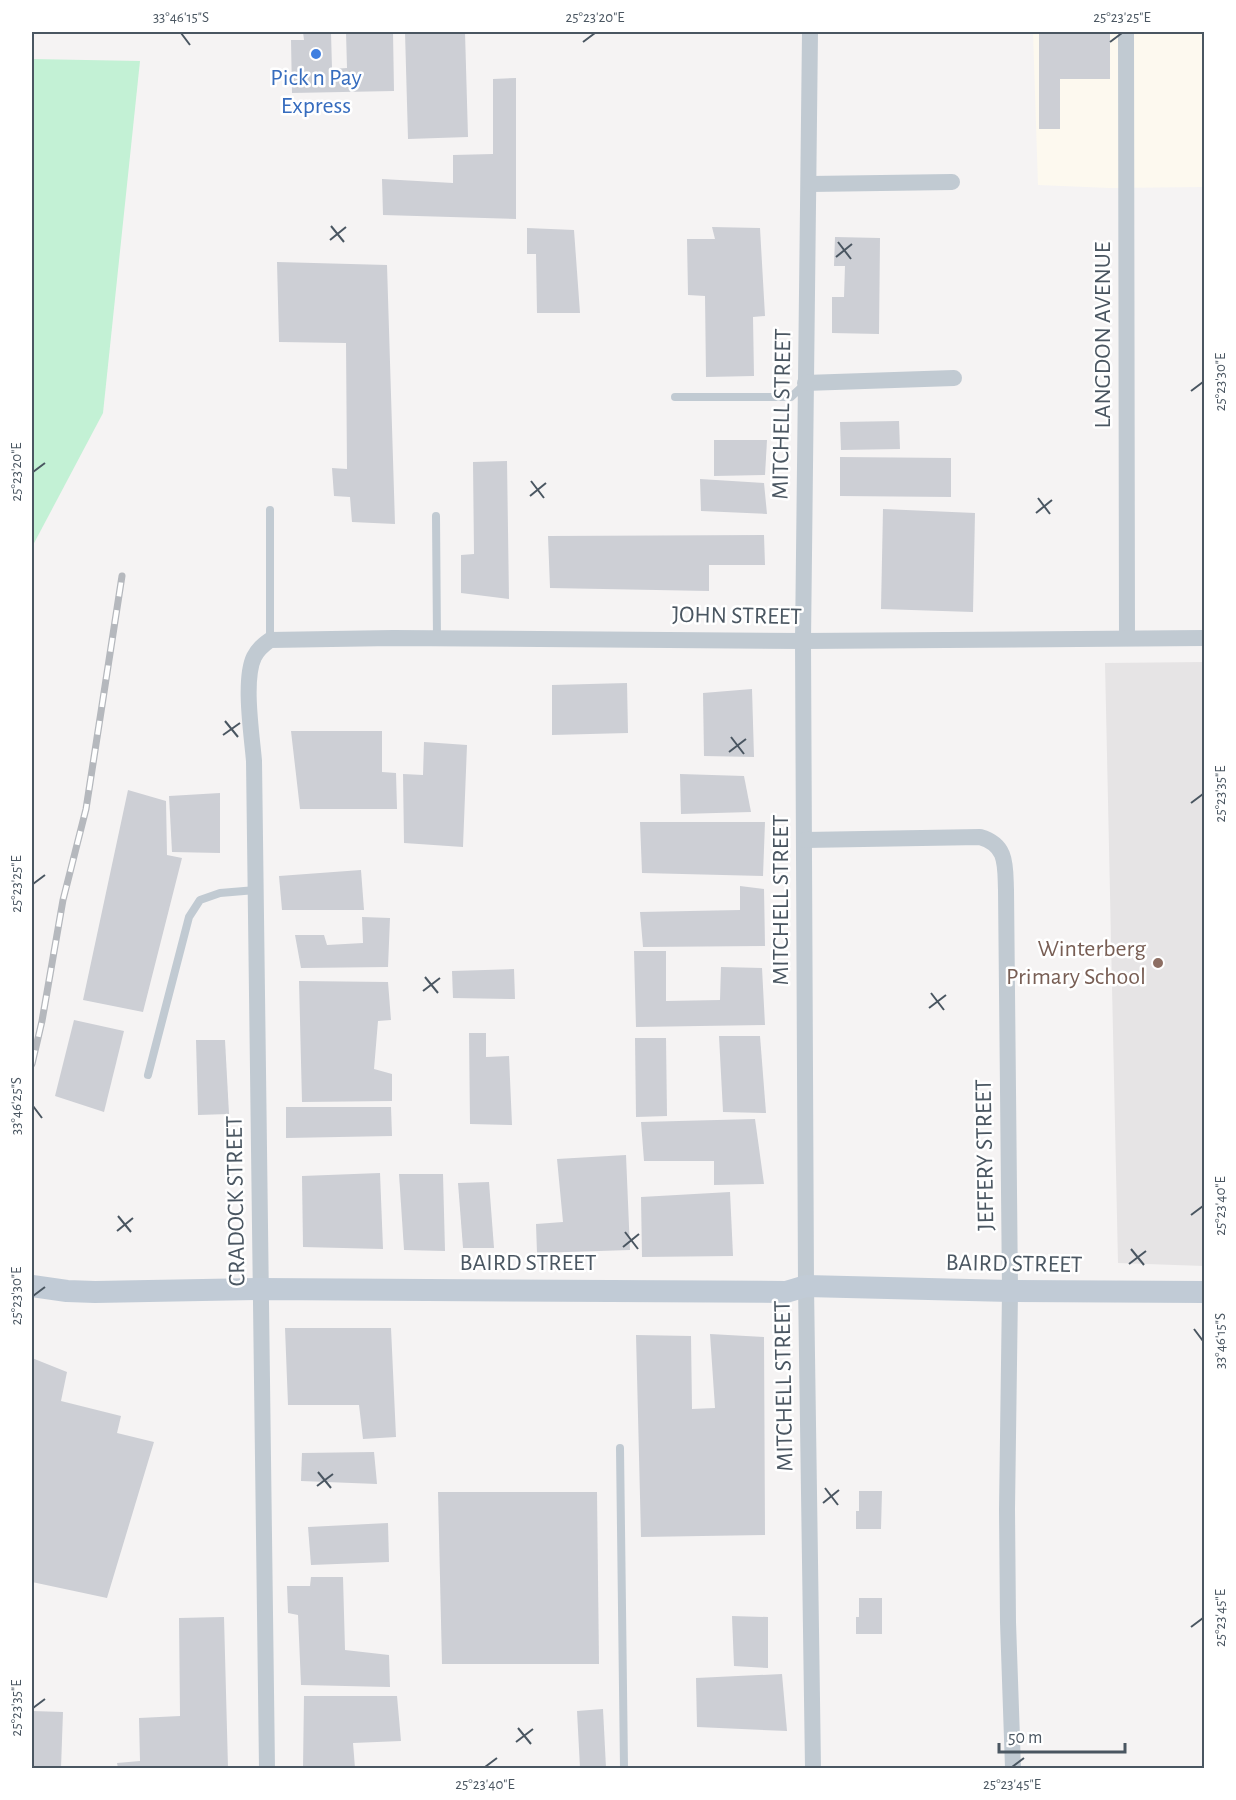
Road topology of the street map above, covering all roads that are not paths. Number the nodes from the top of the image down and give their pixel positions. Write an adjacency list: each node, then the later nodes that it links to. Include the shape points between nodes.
1 (810, 32): 4 (street, MITCHELL STREET)
2 (1126, 32): 10 (street, LANGDON AVENUE)
3 (952, 182): 4 (street)
4 (810, 184): 6 (street, MITCHELL STREET)
5 (954, 378): 6 (street)
6 (805, 383): 7 (lane, via 790,397); 14 (street, MITCHELL STREET)
7 (675, 397)
8 (270, 510): 13 (lane)
9 (436, 516): 12 (lane)
10 (1127, 638): 11 (street, JOHN STREET); 14 (street, JOHN STREET)
11 (1204, 638)
12 (437, 639): 13 (street, JOHN STREET); 14 (street, JOHN STREET)
13 (270, 640): 16 (street, CRADOCK STREET, via 261,646 250,670)
14 (804, 641): 15 (street, MITCHELL STREET)
15 (805, 840): 18 (street, MITCHELL STREET); 21 (street, JEFFERY STREET, via 980,837 1002,854 1006,890)
16 (256, 890): 17 (lane, via 220,893 200,900 189,917); 20 (street, CRADOCK STREET)
17 (148, 1075)
18 (806, 1286): 20 (street, BAIRD STREET, via 786,1292); 21 (street, BAIRD STREET); 26 (street, MITCHELL STREET)
19 (32, 1287): 20 (street, BAIRD STREET, via 95,1292)
20 (261, 1289): 24 (street, CRADOCK STREET)
21 (1010, 1291): 22 (street, BAIRD STREET); 27 (street, JEFFERY STREET, via 1007,1509)
22 (1204, 1292)
23 (620, 1448): 25 (lane)
24 (267, 1768)
25 (624, 1768)
26 (813, 1768)
27 (1013, 1768)

